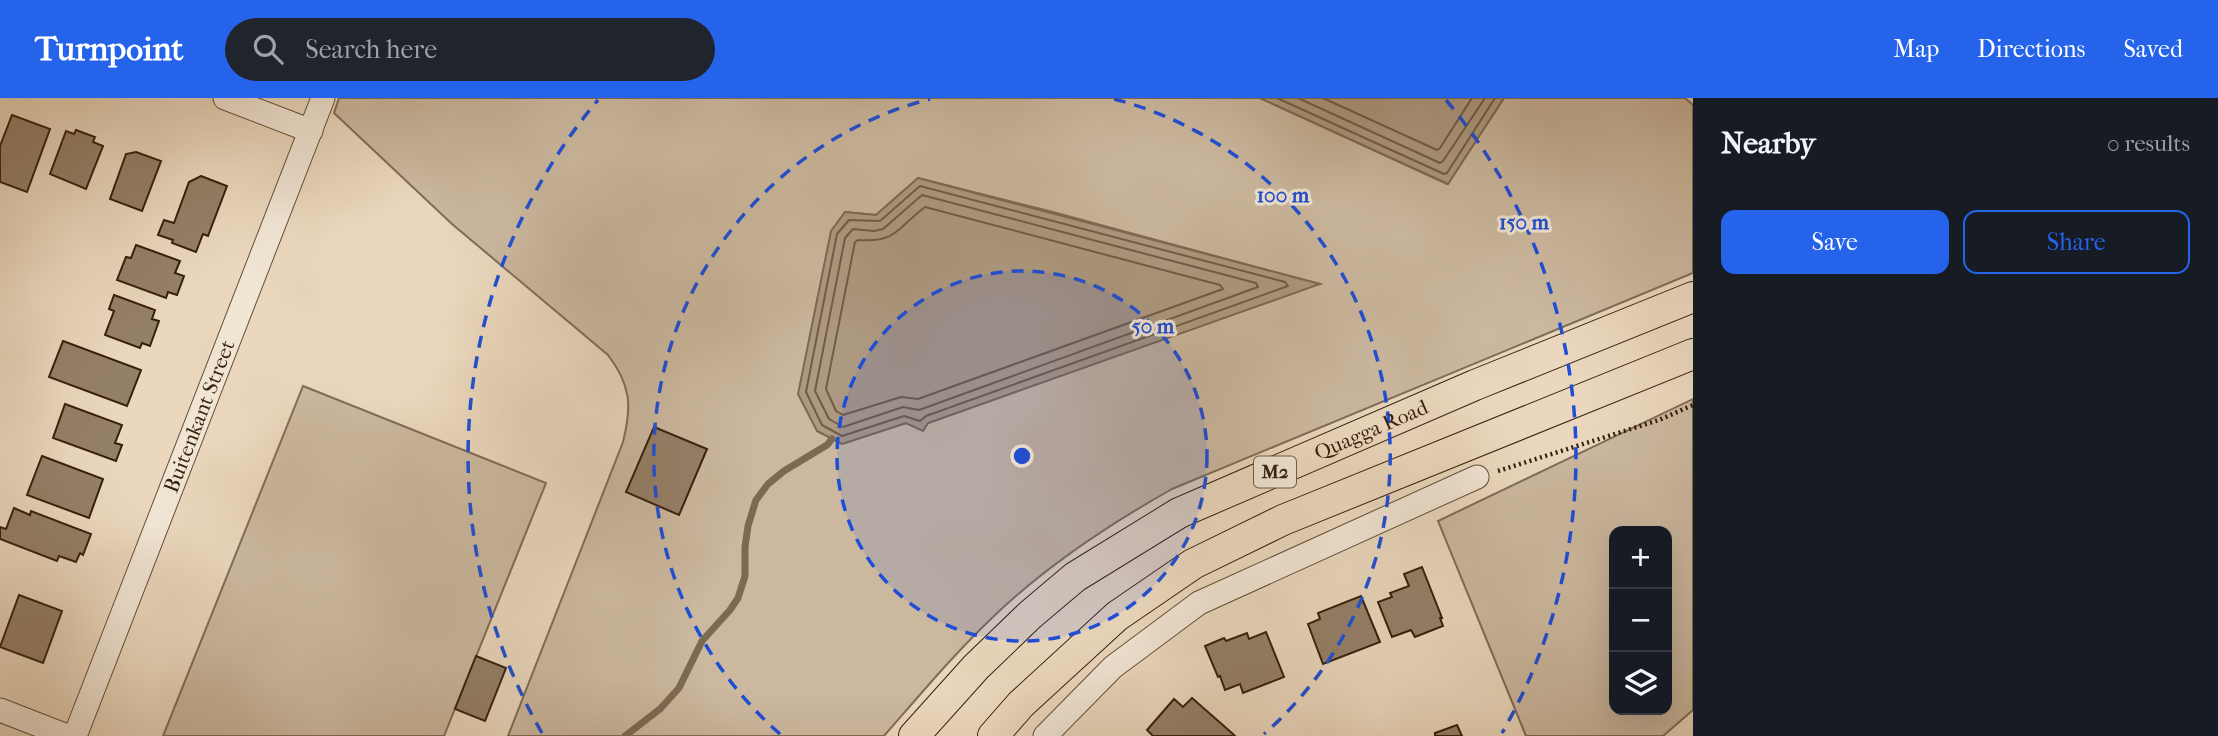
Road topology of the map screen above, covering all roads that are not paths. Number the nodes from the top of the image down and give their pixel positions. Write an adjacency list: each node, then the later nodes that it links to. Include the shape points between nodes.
1 (225, 98): 3 (street)
2 (323, 98): 3 (street, Buitenkant Street)
3 (311, 131): 9 (street, Buitenkant Street)
4 (1693, 297): 10 (main road, Quagga Road / M2, via 1475,384 1179,513 1075,577 976,667)
5 (1693, 354): 11 (main road, M2, via 1283,520 1193,564 1117,616 1021,704)
6 (1477, 477): 12 (street, via 1199,603 1113,667)
7 (0, 710): 8 (street)
8 (67, 736)
9 (75, 736)
10 (914, 736)
11 (993, 736)
12 (1045, 736)

